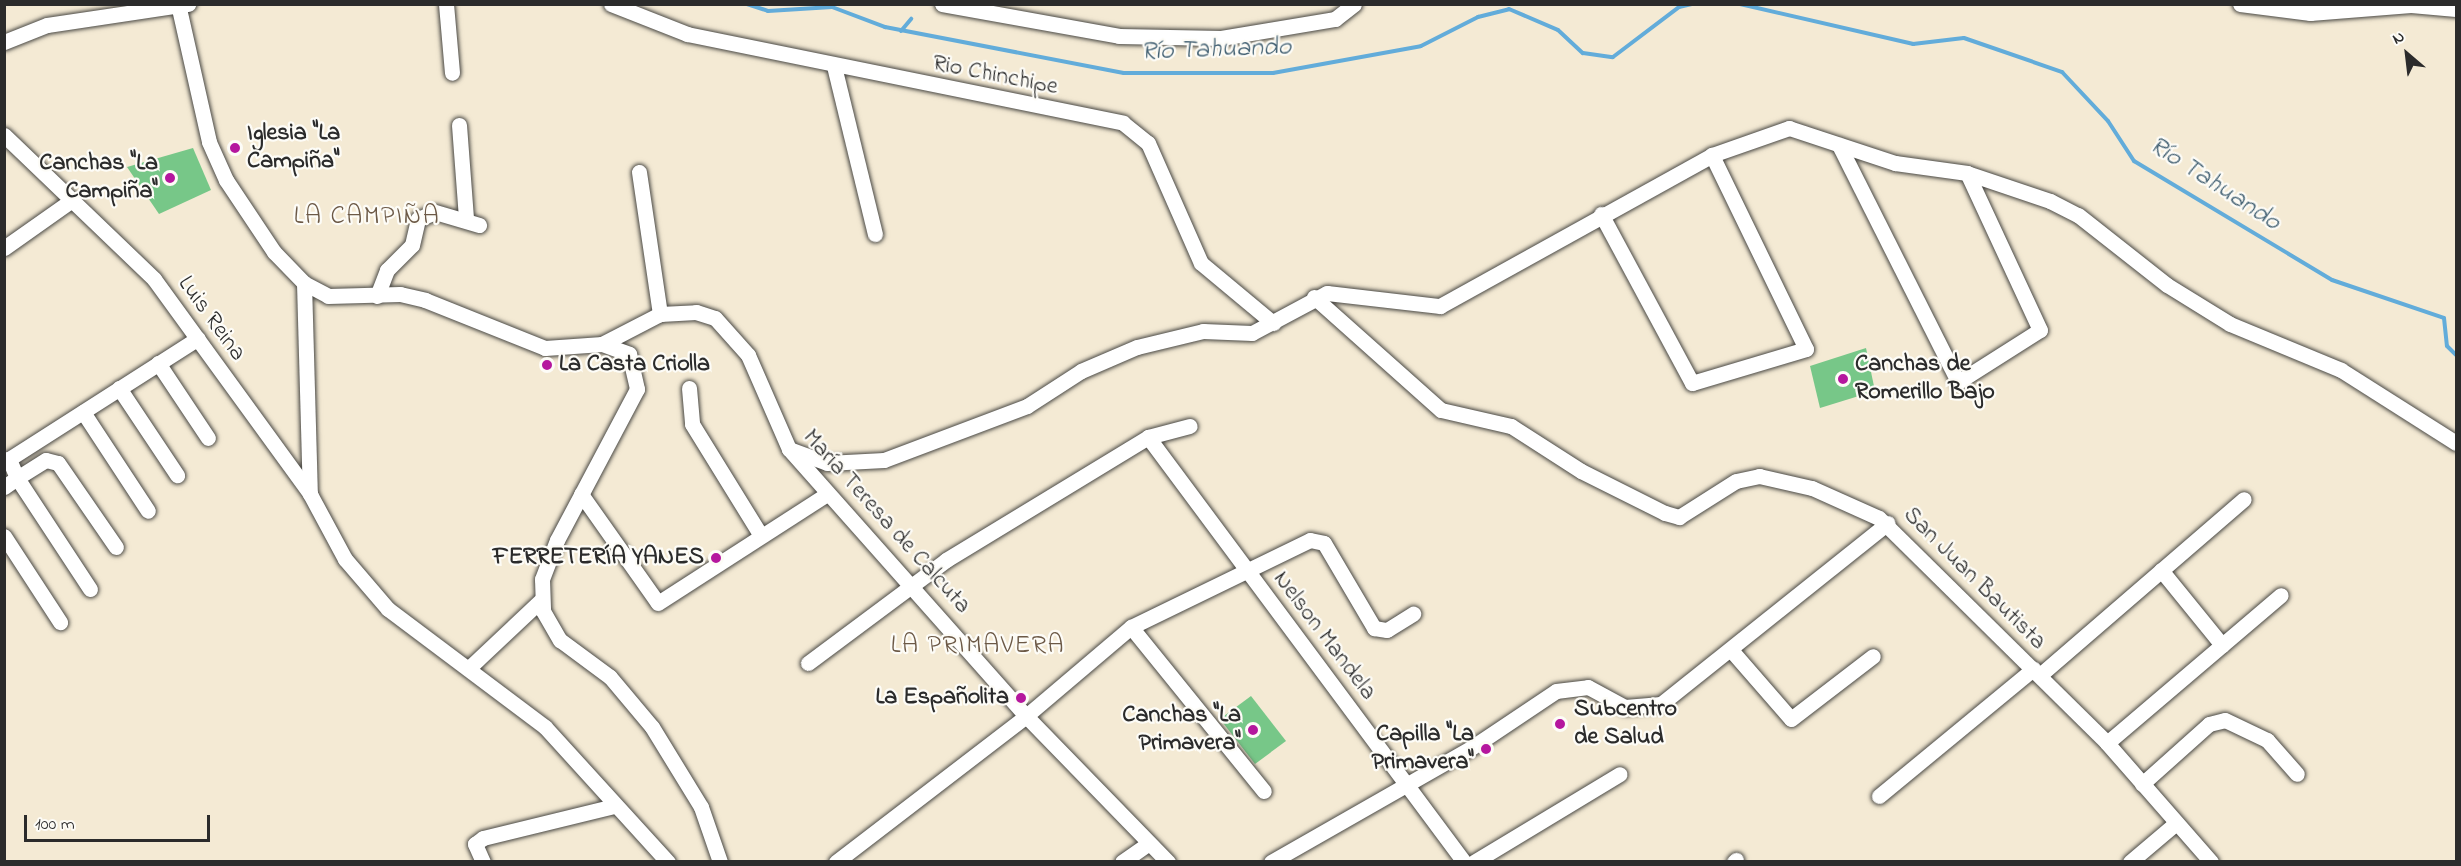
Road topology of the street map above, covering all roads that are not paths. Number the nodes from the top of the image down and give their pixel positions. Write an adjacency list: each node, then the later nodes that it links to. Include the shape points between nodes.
1 (446, 4): 10 (street)
2 (610, 4): 9 (street, Rio Chinchipe, via 687,34)
3 (942, 4): 4 (street, via 1119,36 1221,38 1335,19)
4 (1354, 4)
5 (2240, 4): 7 (street, via 2310,13 2411,6)
6 (182, 5): 8 (street, via 47,25); 21 (street, María Teresa de Calcuta, via 209,142 226,180 274,252)
7 (2457, 9)
8 (4, 42)
9 (834, 66): 19 (street); 25 (street, Rio Chinchipe, via 1123,123 1137,131 1148,143 1190,249)
10 (452, 73)
11 (459, 125): 22 (street, via 472,222 435,212 418,219 412,245 387,270)
12 (4, 135): 17 (street, Luis Reina)
13 (1839, 145): 14 (street, via 1789,128); 16 (street, via 1895,163); 16 (street, via 1958,382 2040,330)
14 (1712, 154): 18 (street); 18 (street, via 1806,349 1692,383)
15 (639, 172): 24 (street)
16 (1967, 173): 35 (street, via 2078,215 2168,285 2230,324 2341,370)
17 (72, 200): 20 (street); 26 (street, Luis Reina, via 154,279)
18 (1601, 214): 23 (street, via 1440,306 1327,293)
19 (875, 234)
20 (4, 248)
21 (304, 283): 22 (street, María Teresa de Calcuta, via 328,296); 39 (street)
22 (377, 296): 27 (street, María Teresa de Calcuta, via 425,300 545,348)
23 (1314, 297): 25 (street); 44 (street, San Juan Bautista, via 1441,410 1511,426 1581,471 1665,513 1679,517 1736,481 1759,476 1856,504)
24 (660, 314): 27 (street, María Teresa de Calcuta); 36 (street, María Teresa de Calcuta, via 696,312 732,332)
25 (1273, 323): 36 (street, via 1252,333 1203,332 1137,347 1081,371 1027,406 884,460 827,463)
26 (198, 338): 28 (street); 39 (street, Luis Reina)
27 (602, 344): 40 (street, via 628,354 637,389 630,412)
28 (159, 363): 29 (street); 34 (street)
29 (119, 388): 31 (street); 37 (street)
30 (689, 388): 45 (street, via 692,424)
31 (83, 412): 38 (street, via 9,459); 43 (street)
32 (1190, 426): 33 (street)
33 (1148, 437): 49 (street, Nelson Mandela); 50 (street)
34 (207, 438)
35 (2457, 443)
36 (789, 449): 41 (street, María Teresa de Calcuta)
37 (177, 475)
38 (11, 483): 47 (street, via 46,460 58,463); 51 (street)
39 (310, 494): 61 (street, Luis Reina, via 345,559 388,609 435,648)
40 (581, 494): 45 (street, via 658,603); 53 (street, via 547,564)
41 (827, 494): 45 (street); 50 (street, María Teresa de Calcuta)
42 (2244, 499): 48 (street)
43 (148, 511)
44 (1888, 523): 58 (street); 62 (street, San Juan Bautista)
45 (760, 534)
46 (4, 536): 55 (street)
47 (116, 547)
48 (2162, 570): 57 (street); 62 (street)
49 (1247, 571): 54 (street, via 1317,539 1374,628 1387,630); 56 (street); 67 (street, Nelson Mandela)
50 (910, 584): 60 (street); 63 (street, María Teresa de Calcuta)
51 (90, 589)
52 (2281, 595): 57 (street)
53 (542, 600): 61 (street); 76 (street, via 560,640 610,678 652,727 701,807)
54 (1413, 614)
55 (60, 622)
56 (1131, 627): 63 (street); 69 (street)
57 (2222, 645): 64 (street)
58 (1731, 650): 59 (street, via 1791,718); 67 (street, via 1661,704 1642,709 1625,707 1588,687 1556,691 1471,748)
59 (1872, 656)
60 (808, 663)
61 (470, 667): 71 (street, Luis Reina, via 545,728)
62 (2036, 672): 64 (street, San Juan Bautista); 70 (street)
63 (1026, 716): 73 (street, María Teresa de Calcuta); 77 (street)
64 (2107, 743): 68 (street, San Juan Bautista)
65 (1620, 774): 82 (street)
66 (2297, 774): 68 (street, via 2267,740 2225,720 2209,724)
67 (1406, 781): 80 (street); 81 (street, Nelson Mandela)
68 (2142, 784): 72 (street, San Juan Bautista)
69 (1264, 791)
70 (1879, 796)
71 (614, 806): 74 (street, via 483,838 475,844); 75 (street, Luis Reina)
72 (2176, 823): 83 (street); 84 (street, San Juan Bautista)
73 (1148, 844): 78 (street); 79 (street, María Teresa de Calcuta)
74 (483, 861)
75 (668, 861)
76 (720, 861)
77 (836, 861)
78 (1122, 861)
79 (1168, 861)
80 (1271, 861)
81 (1464, 861)
82 (1474, 861)
83 (2130, 861)
84 (2211, 861)

